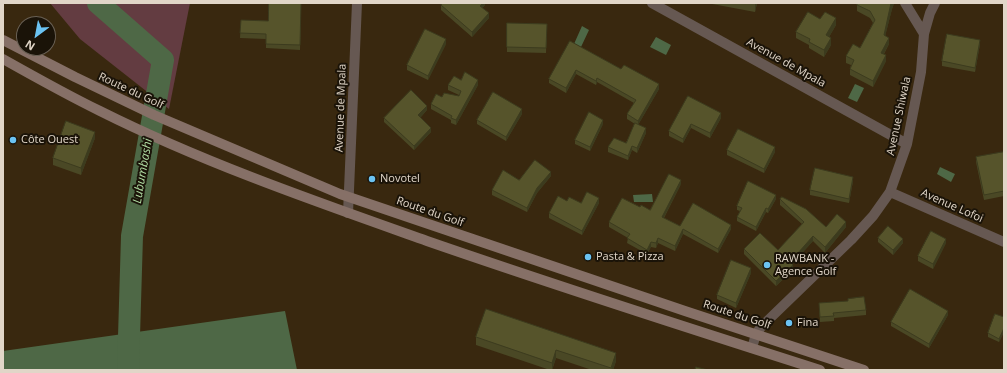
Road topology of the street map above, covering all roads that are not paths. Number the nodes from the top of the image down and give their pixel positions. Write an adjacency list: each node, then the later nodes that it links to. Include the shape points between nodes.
1 (357, 3): 10 (street, Avenue de Mpala)
2 (652, 3): 8 (street, Avenue de Mpala)
3 (905, 3): 5 (street)
4 (935, 3): 5 (street, Avenue Shiwala)
5 (924, 34): 8 (street, Avenue Shiwala, via 921,72)
6 (3, 40): 10 (main road, Route du Golf, via 154,116)
7 (3, 59): 11 (main road, via 73,98 148,133)
8 (907, 144): 9 (street, Avenue Shiwala)
9 (890, 192): 12 (street, Avenue Lofoi); 15 (street, Avenue Shiwala, via 851,240 767,320)
10 (349, 197): 11 (street, Avenue de Mpala); 13 (main road, Route du Golf)
11 (348, 213): 14 (main road)
12 (1004, 242)
13 (685, 311): 14 (main road); 15 (main road, Route du Golf)
14 (680, 326): 16 (main road)
15 (756, 334): 16 (street, Avenue Shiwala); 18 (main road, Route du Golf)
16 (752, 348): 17 (main road)
17 (820, 370)
18 (864, 370)

